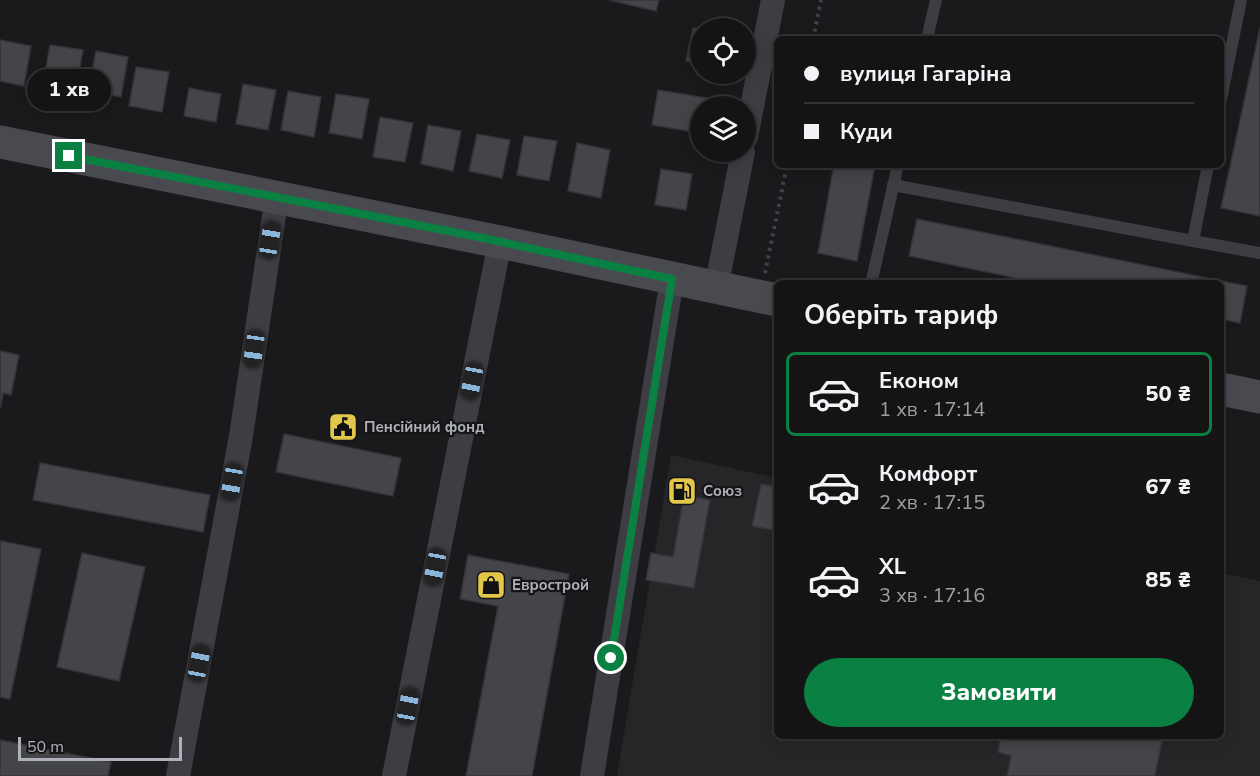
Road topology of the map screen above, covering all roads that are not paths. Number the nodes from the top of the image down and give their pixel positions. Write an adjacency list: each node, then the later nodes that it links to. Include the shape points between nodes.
1 (772, 0): 6 (street)
2 (936, 0): 4 (lane)
3 (1240, 0): 5 (lane)
4 (928, 36)
5 (1224, 83)
6 (754, 96)
7 (0, 142): 12 (street)
8 (741, 162): 18 (street)
9 (897, 168): 11 (lane)
10 (1207, 168): 13 (lane)
11 (893, 185): 13 (lane); 17 (lane)
12 (277, 196): 14 (street); 22 (street, via 241,436)
13 (1193, 241): 15 (lane)
14 (500, 242): 16 (street); 23 (street)
15 (1260, 253)
16 (672, 279): 18 (street); 24 (street)
17 (872, 280)
18 (716, 288): 19 (street)
19 (768, 299)
20 (1224, 390): 21 (street)
21 (1260, 397)
22 (178, 776)
23 (394, 776)
24 (592, 776)

